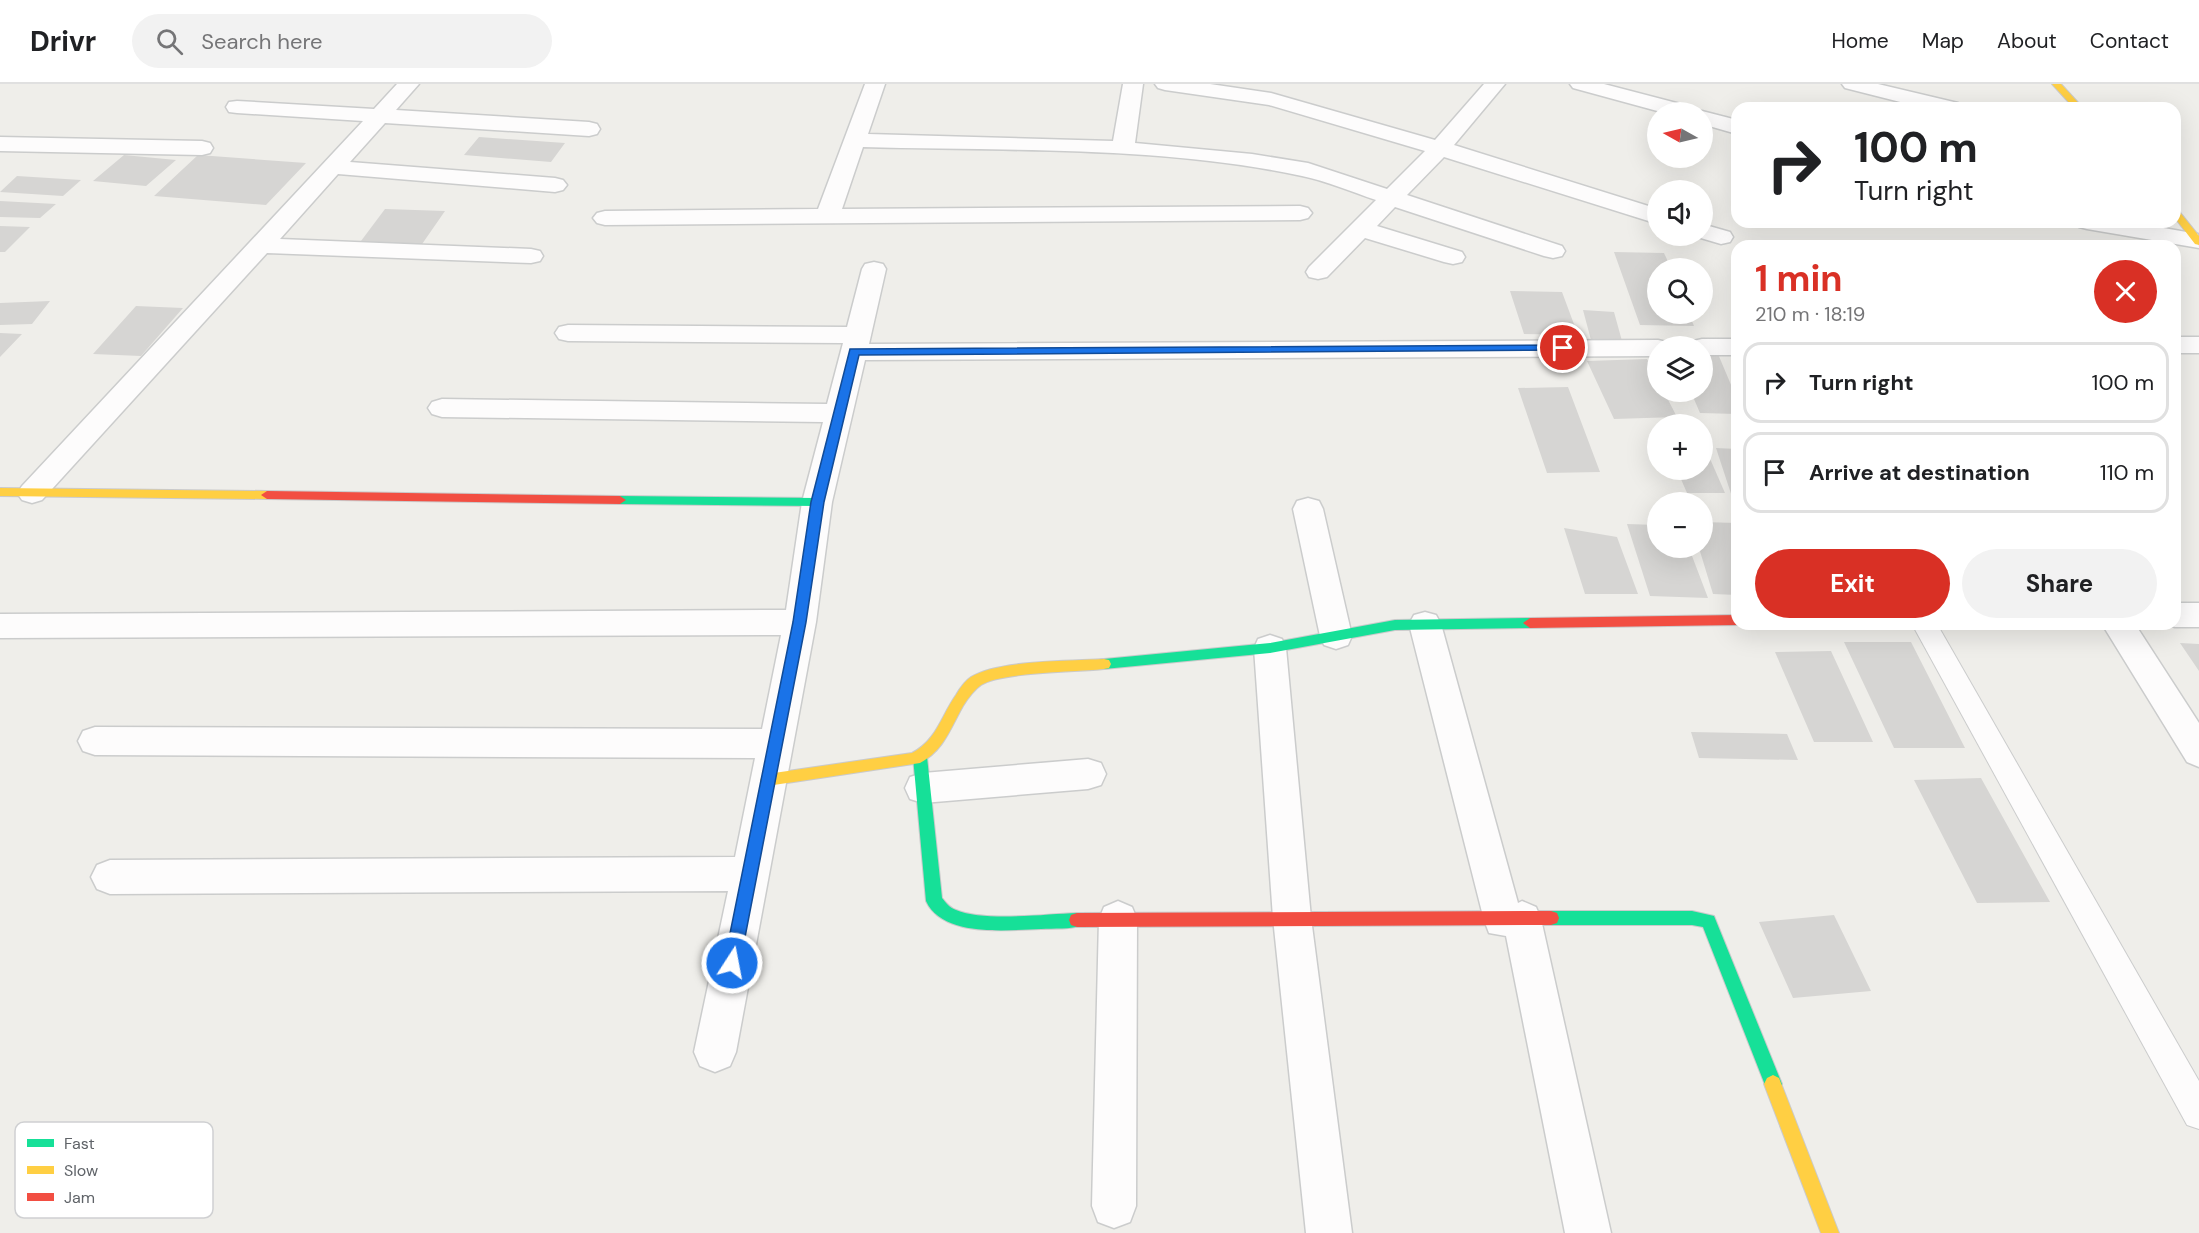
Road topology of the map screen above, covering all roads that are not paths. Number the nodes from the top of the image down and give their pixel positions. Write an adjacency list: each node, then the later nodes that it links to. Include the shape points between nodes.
1 (409, 84): 13 (street)
2 (875, 84): 17 (street)
3 (1132, 84): 21 (street)
4 (1165, 84): 20 (street, via 1271,99)
5 (1495, 84): 20 (street)
6 (1580, 84): 9 (street)
7 (1852, 84): 10 (street)
8 (2056, 84): 11 (street)
9 (1647, 102)
10 (1926, 102)
11 (2073, 102)
12 (237, 107): 13 (street)
13 (378, 115): 16 (street); 22 (street)
14 (1713, 120): 15 (street)
15 (1731, 125)
16 (589, 129)
17 (855, 140): 21 (street); 27 (street)
18 (0, 144): 19 (street)
19 (202, 148)
20 (1440, 148): 24 (street); 26 (street)
21 (1123, 149): 24 (street, via 1308,170)
22 (331, 167): 23 (street); 33 (street)
23 (555, 185)
24 (1390, 197): 30 (street); 34 (street)
25 (1300, 213): 27 (street)
26 (1647, 214)
27 (827, 217): 28 (street)
28 (605, 218)
29 (2181, 219): 32 (street)
30 (1359, 228): 36 (street); 38 (street)
31 (2122, 228): 32 (street)
32 (2199, 241)
33 (259, 245): 35 (street); 49 (street)
34 (1553, 251)
35 (531, 256)
36 (1454, 257)
37 (874, 269): 40 (street)
38 (1318, 272)
39 (568, 333): 40 (street)
40 (856, 344): 45 (street); 47 (street)
41 (2181, 345): 42 (street)
42 (2199, 345)
43 (1713, 347): 44 (street)
44 (1731, 347)
45 (1647, 348)
46 (442, 408): 47 (street)
47 (837, 413): 50 (street)
48 (0, 492): 49 (street)
49 (32, 493): 50 (street)
50 (818, 502): 55 (street)
51 (1308, 509): 60 (street)
52 (2181, 615): 53 (street)
53 (2199, 615)
54 (1731, 620): 56 (street)
55 (800, 622): 57 (street); 63 (street)
56 (1425, 624): 60 (street, via 1395,625); 71 (street)
57 (0, 626)
58 (1927, 630): 74 (lane)
59 (2122, 630): 64 (street)
60 (1336, 636): 61 (street)
61 (1270, 648): 65 (street, via 988,675 965,688); 70 (street)
62 (95, 741): 63 (street)
63 (774, 744): 67 (street)
64 (2199, 752)
65 (921, 772): 66 (street); 67 (street, via 905,762); 72 (street, via 934,901 942,913 971,921)
66 (1088, 774)
67 (767, 780): 68 (street)
68 (748, 874): 69 (street); 73 (street)
69 (110, 877)
70 (1292, 918): 71 (street); 72 (street); 76 (street)
71 (1513, 919): 77 (street); 78 (street, via 1708,921)
72 (1118, 920): 75 (street)
73 (715, 1052)
74 (2199, 1113)
75 (1114, 1206)
76 (1329, 1233)
77 (1588, 1233)
78 (1830, 1233)

